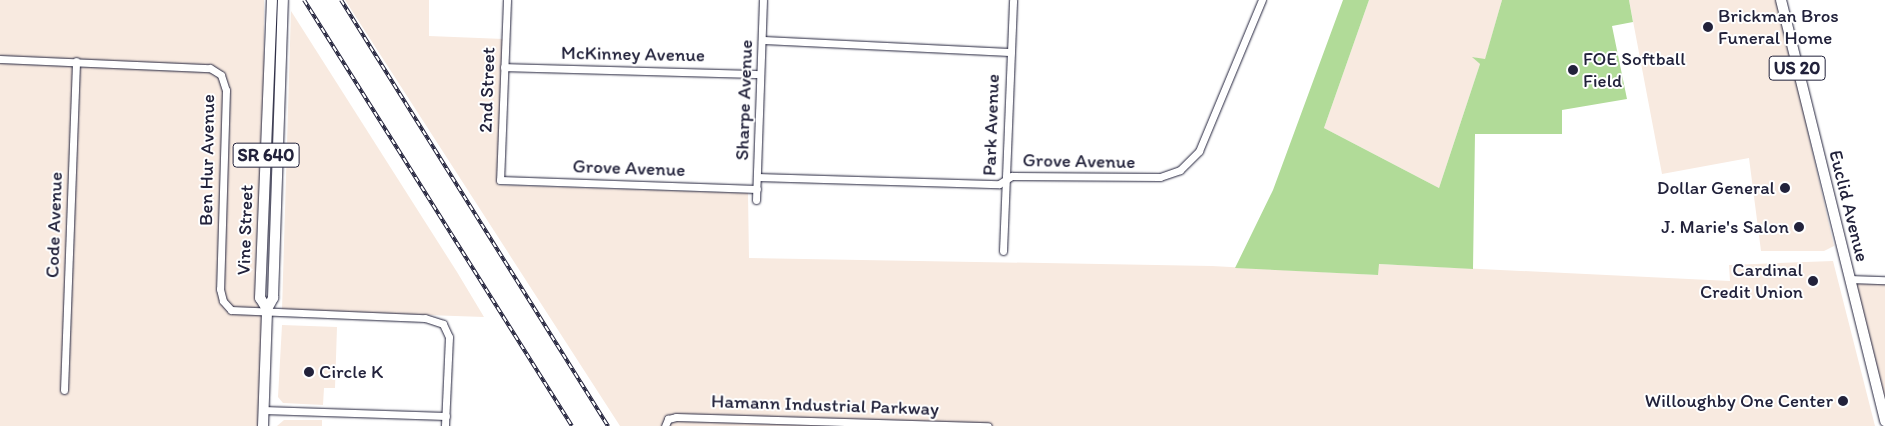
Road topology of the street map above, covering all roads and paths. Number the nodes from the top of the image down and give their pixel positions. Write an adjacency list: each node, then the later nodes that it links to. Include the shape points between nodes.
1 (272, 0): 22 (main road, Vine Street / SR 640, via 260,298)
2 (283, 0): 22 (main road, Vine Street / SR 640, via 273,298)
3 (506, 0): 12 (street, 2nd Street)
4 (763, 0): 8 (street, Sharpe Avenue)
5 (1013, 0): 9 (street, Park Avenue)
6 (1262, 0): 16 (street, Grove Avenue, via 1199,152 1180,170 1142,180 1012,176)
7 (1781, 0): 20 (main road, Euclid Avenue / US 20)
8 (762, 40): 9 (street); 13 (street, Sharpe Avenue)
9 (1011, 52): 16 (street, Park Avenue)
10 (0, 59): 11 (street, Ben Hur Avenue)
11 (76, 62): 22 (street, Ben Hur Avenue, via 210,68 222,75 226,90 220,289 223,301 231,310); 23 (street, Code Avenue)
12 (504, 67): 13 (street, McKinney Avenue); 15 (street, 2nd Street)
13 (760, 74): 14 (street, Sharpe Avenue)
14 (757, 177): 16 (street, Grove Avenue, via 999,184); 17 (street, Sharpe Avenue)
15 (500, 180): 17 (street, Grove Avenue)
16 (1005, 181): 19 (street, Park Avenue)
17 (757, 189): 18 (street, Sharpe Avenue)
18 (756, 200)
19 (1003, 251)
20 (1849, 280): 21 (street); 26 (main road, Euclid Avenue / US 20)
21 (1885, 280)
22 (267, 311): 24 (main road, Vine Street / SR 640); 25 (street, via 425,318 443,324 449,337)
23 (64, 390)
24 (263, 410): 25 (street); 27 (main road, Vine Street / SR 640)
25 (446, 416): 28 (street)
26 (1885, 421)
27 (263, 426)
28 (445, 426)
29 (665, 426): 30 (street, Hamann Industrial Parkway, via 668,419 676,417)
30 (988, 426)

